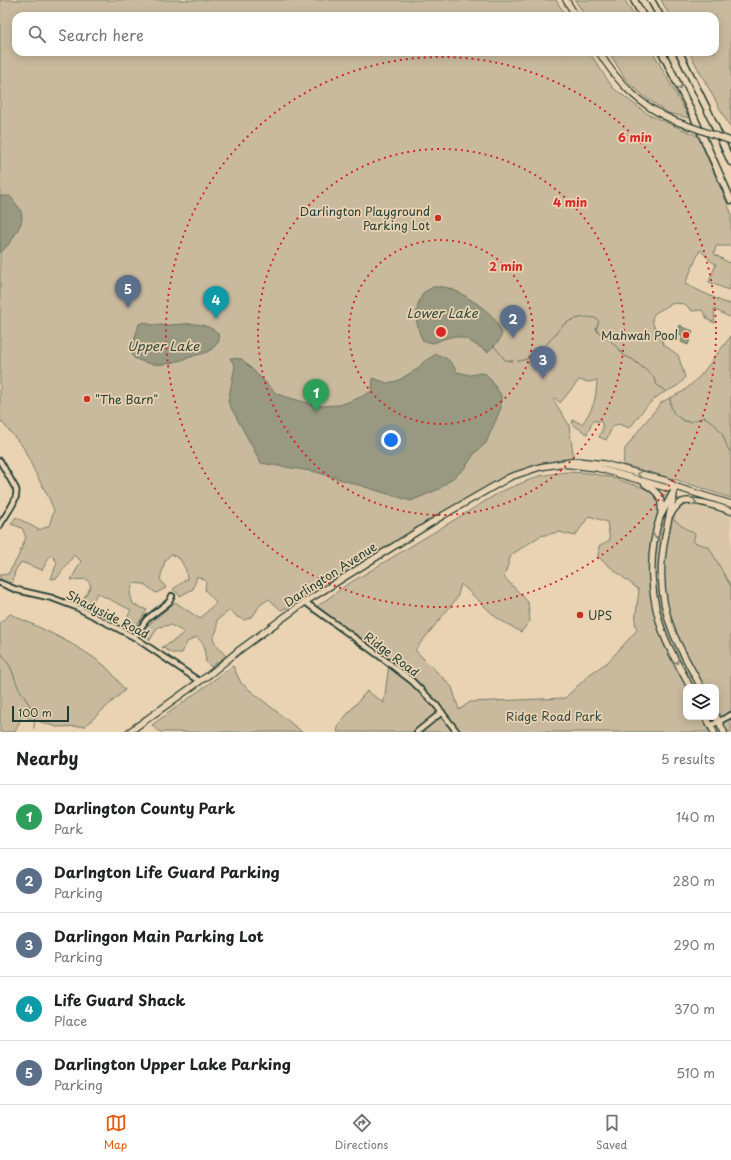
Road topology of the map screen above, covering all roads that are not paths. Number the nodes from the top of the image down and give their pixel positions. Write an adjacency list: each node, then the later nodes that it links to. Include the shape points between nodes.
1 (566, 0): 4 (main road)
2 (634, 0): 5 (highway)
3 (652, 0): 6 (highway)
4 (574, 12)
5 (640, 12)
6 (658, 12)
7 (602, 56): 10 (main road, bridge, via 629,92 652,109 675,121)
8 (664, 56): 12 (highway, one-way to 12)
9 (681, 56): 11 (highway)
10 (731, 141)
11 (731, 162)
12 (731, 200)
13 (0, 461): 20 (street, via 17,492 16,500)
14 (558, 464): 15 (main road, Darlington Avenue, via 588,466); 16 (main road, Darlington Avenue, one-way to 14, via 667,481 604,464 577,461); 26 (main road, Darlington Avenue, via 532,469 500,482)
15 (638, 480): 16 (main road, Darlington Avenue, via 667,488); 19 (main road, via 657,493 661,502)
16 (676, 487): 17 (main road, Darlington Avenue); 19 (main road); 21 (main road)
17 (731, 504)
18 (731, 510): 21 (main road, one-way to 18, via 671,515 682,502 690,501)
19 (660, 517): 24 (main road, one-way to 24, via 652,562)
20 (0, 525)
21 (664, 537): 22 (main road)
22 (662, 582): 24 (main road); 27 (main road)
23 (0, 583): 28 (street, Shadyside Road, via 17,590 63,601)
24 (653, 595): 27 (main road, via 661,599 665,617); 30 (main road, one-way to 30, via 665,638)
25 (172, 596): 28 (street, via 147,619)
26 (305, 602): 29 (main road, Darlington Avenue); 32 (street, Ridge Road, via 412,681)
27 (669, 622): 31 (main road)
28 (134, 637): 29 (street, Shadyside Road)
29 (200, 682): 39 (main road, Darlington Avenue)
30 (688, 684)
31 (699, 684)
32 (442, 712): 40 (street); 41 (street, Ridge Road)
33 (731, 715): 34 (street)
34 (719, 718)
35 (707, 720): 38 (main road)
36 (716, 720): 38 (street)
37 (718, 720): 43 (main road)
38 (710, 726): 42 (main road)
39 (129, 732)
40 (417, 732)
41 (457, 732)
42 (714, 732)
43 (724, 732)

